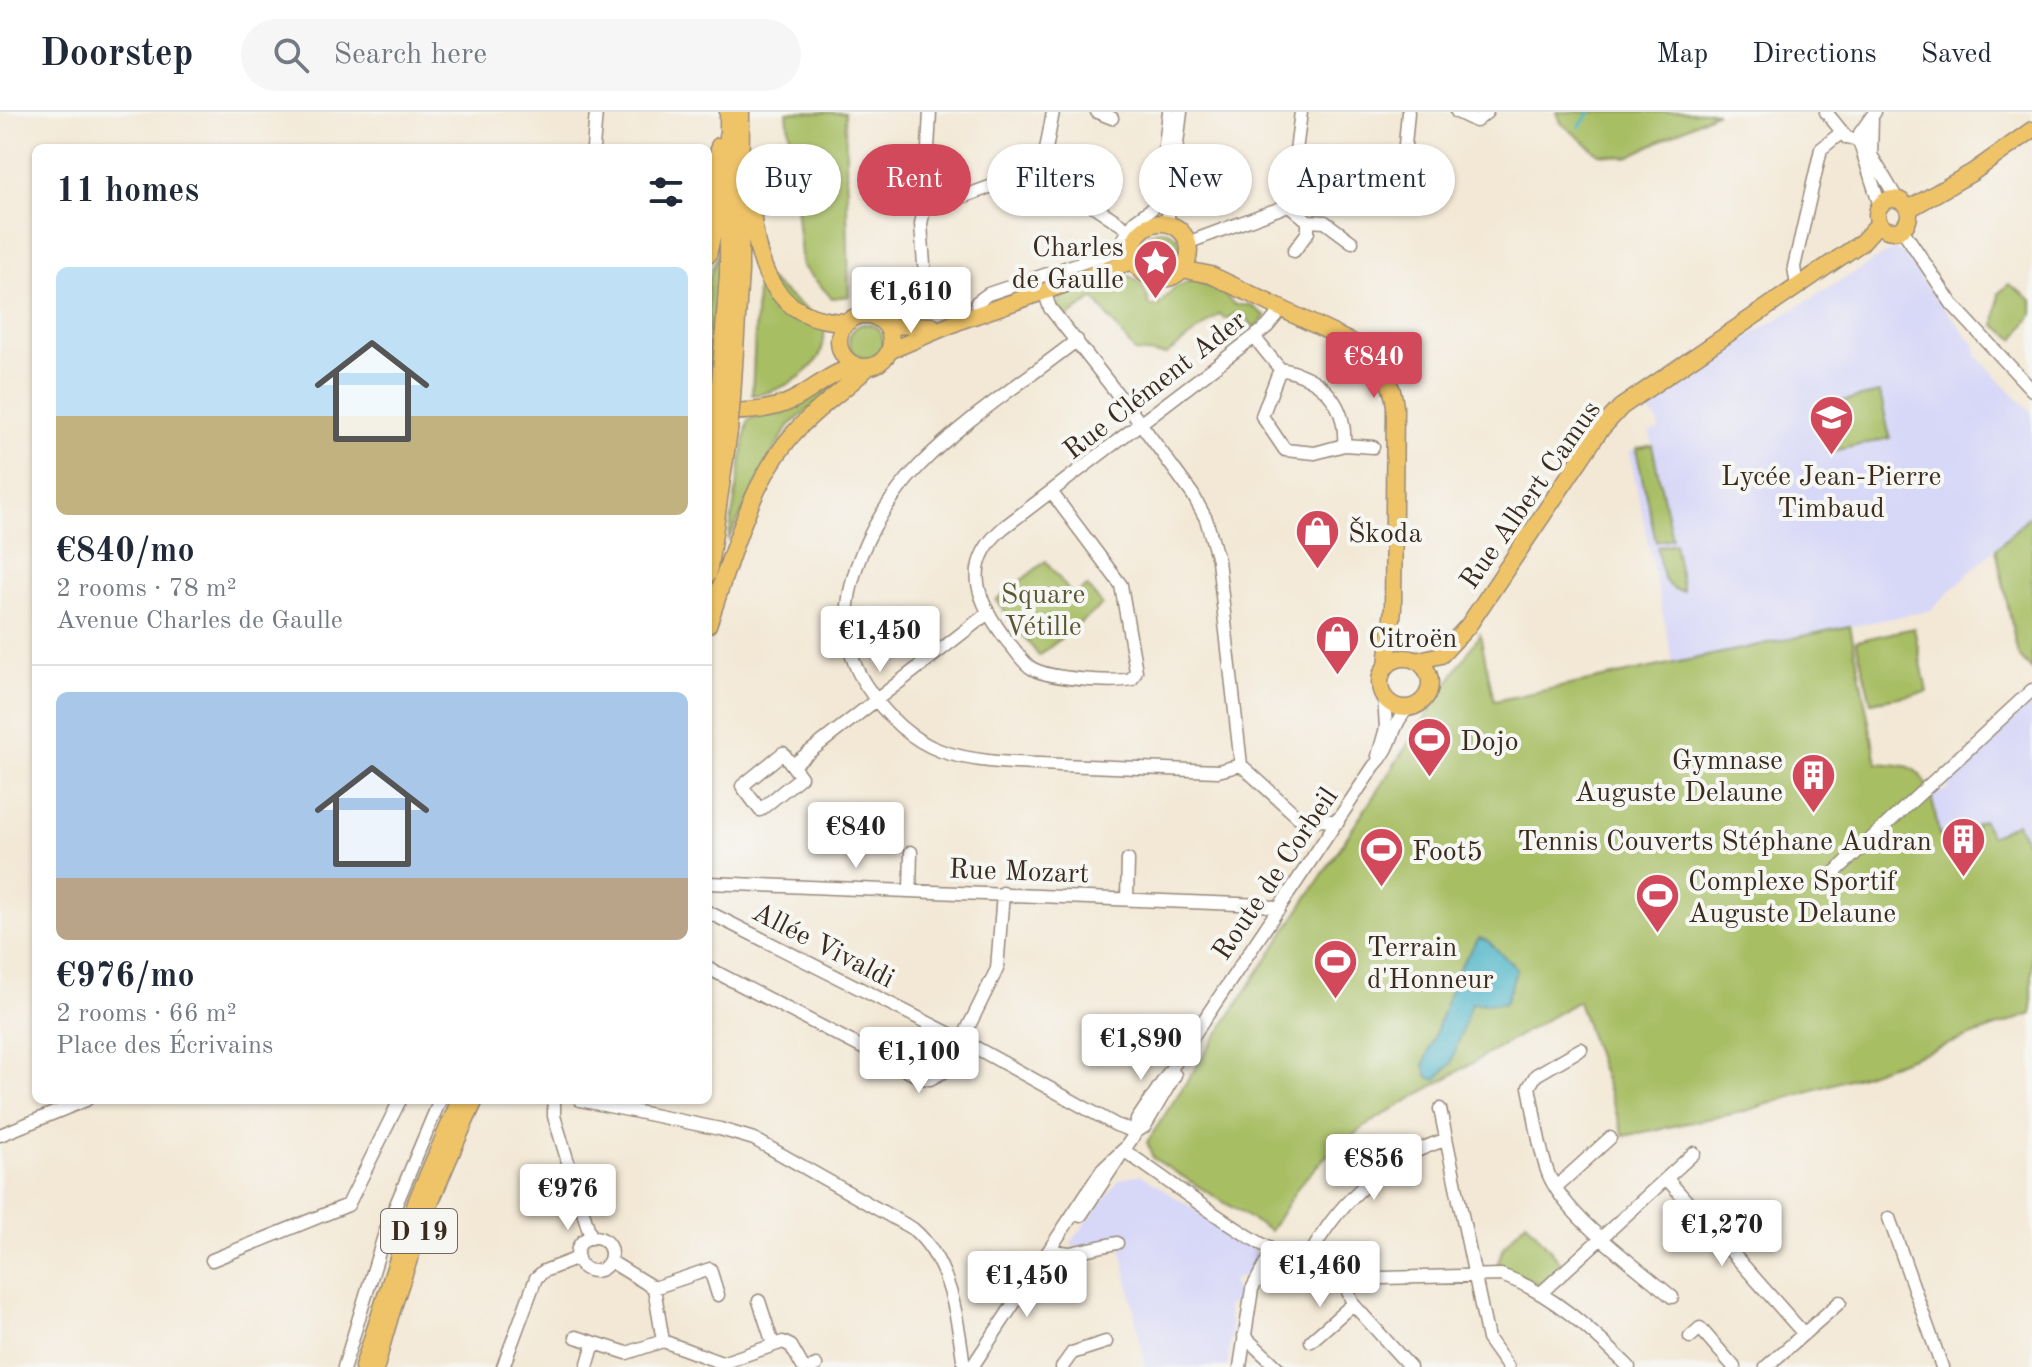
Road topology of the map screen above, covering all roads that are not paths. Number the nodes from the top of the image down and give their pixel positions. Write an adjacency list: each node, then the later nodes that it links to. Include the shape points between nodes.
1 (596, 112): 21 (street)
2 (719, 112): 35 (main road)
3 (728, 112): 56 (main road)
4 (741, 112): 56 (main road, via 740,271)
5 (748, 112): 46 (main road, via 755,249 764,273 799,309 819,319)
6 (930, 112): 22 (street)
7 (1053, 112): 23 (street)
8 (1097, 112): 17 (street)
9 (1169, 112): 34 (street, via 1158,204)
10 (1181, 112): 33 (street)
11 (1301, 112): 24 (street)
12 (1408, 112): 25 (street)
13 (1457, 112): 14 (street, via 1476,121)
14 (1487, 112)
15 (1826, 112): 19 (street)
16 (1874, 114): 20 (street, via 1860,133)
17 (1112, 118)
18 (2032, 130): 26 (main road, via 1973,172)
19 (1842, 132): 20 (street); 41 (street, via 1821,149 1794,267)
20 (1864, 142): 26 (street); 32 (street)
21 (593, 144)
22 (928, 144)
23 (1047, 144)
24 (1297, 144)
25 (1405, 144)
26 (1903, 204): 32 (main road); 32 (main road, via 1910,218)
27 (1268, 215): 38 (street)
28 (923, 216): 40 (street)
29 (1109, 216): 34 (street)
30 (1302, 216): 31 (street)
31 (1308, 221): 36 (street, via 1325,222); 37 (street, via 1308,232)
32 (1887, 222): 41 (main road, Rue Albert Camus); 44 (main road, Rue Albert Camus, via 1863,252); 55 (street, via 1952,304)
33 (1167, 224): 34 (main road); 38 (main road, via 1179,230)
34 (1133, 232): 39 (main road); 45 (street, via 1116,251 988,294)
35 (712, 236)
36 (1352, 242)
37 (1294, 251)
38 (1186, 256): 39 (main road, via 1170,278 1156,279); 43 (main road, via 1211,275)
39 (1135, 260): 42 (main road)
40 (924, 265)
41 (1797, 286): 44 (main road, Rue Albert Camus)
42 (1044, 291): 45 (main road); 49 (street, via 1050,308)
43 (1282, 309): 48 (street, Rue Clément Ader); 65 (main road, via 1364,350 1391,388)
44 (1755, 316): 68 (main road, Rue Albert Camus, via 1661,377 1613,417)
45 (970, 317): 47 (main road, via 923,327); 51 (main road)
46 (848, 322): 47 (main road, via 872,316); 50 (main road)
47 (886, 325): 51 (main road)
48 (1254, 337): 53 (street); 58 (street, Rue Clément Ader)
49 (1077, 340): 58 (street); 74 (street, via 928,457 876,527 855,573 846,625 853,664)
50 (839, 346): 52 (main road, via 843,355); 54 (main road)
51 (889, 351): 52 (main road, via 881,362)
52 (862, 366): 54 (main road, via 838,370); 67 (main road, via 802,424 769,467)
53 (1280, 369): 60 (street, via 1303,374 1334,398); 60 (street, via 1262,416 1285,450 1315,453)
54 (817, 383): 57 (main road, via 779,406)
55 (2032, 390)
56 (725, 397): 59 (main road, bridge)
57 (712, 411)
58 (1141, 424): 63 (street, Rue Clément Ader); 77 (street, via 1193,495 1216,545)
59 (723, 432): 62 (main road); 64 (main road)
60 (1344, 445): 61 (street)
61 (1373, 447)
62 (712, 482)
63 (1052, 493): 66 (street, Rue Clément Ader, via 1003,528 982,552 977,581); 66 (street, Rue Clément Ader, via 1121,585 1136,671 1132,679 1032,669)
64 (712, 536)
65 (1393, 608): 69 (main road, via 1396,635); 70 (main road)
66 (988, 613): 74 (street)
67 (712, 614)
68 (1468, 626): 69 (main road, Rue Albert Camus, via 1441,655); 71 (main road, Rue Albert Camus, via 1455,651)
69 (1413, 660): 70 (main road); 71 (main road)
70 (1387, 666): 73 (main road, via 1380,681)
71 (1429, 679): 75 (main road, via 1426,695)
72 (2032, 690): 83 (street)
73 (1384, 696): 75 (main road, via 1395,706); 78 (street, Route de Corbeil, via 1386,728)
74 (876, 700): 76 (street); 77 (street, via 918,739 970,758 1218,771)
75 (1410, 707): 78 (street, Route de Corbeil, via 1398,720 1392,745)
76 (794, 764): 76 (street, via 783,753 742,786 760,810 801,777)
77 (1241, 765): 79 (street, via 1298,817)
78 (1374, 766): 79 (street, Route de Corbeil)
79 (1338, 822): 87 (street, Route de Corbeil)
80 (911, 852): 84 (street)
81 (1128, 860): 86 (street)
82 (712, 883): 84 (street, Rue Mozart)
83 (1820, 886)
84 (910, 890): 85 (street, Rue Mozart)
85 (1003, 893): 86 (street, Rue Mozart); 90 (street, via 997,969)
86 (1127, 898): 87 (street, Rue Mozart)
87 (1279, 909): 100 (street, Route de Corbeil, via 1187,1047 1145,1126)
88 (712, 914): 90 (street, Allée Vivaldi)
89 (712, 970): 90 (street, via 919,1077 930,1079 947,1070)
90 (962, 1040): 100 (street, Allée Vivaldi)
91 (1581, 1049): 107 (street, via 1536,1075 1529,1087 1546,1170)
92 (76, 1104): 101 (street)
93 (398, 1104): 115 (street, via 348,1205)
94 (438, 1104): 138 (street, via 387,1226)
95 (458, 1104): 139 (main road, D 19, via 412,1214)
96 (473, 1104): 140 (main road, D 19, via 432,1196)
97 (554, 1104): 109 (street)
98 (600, 1104): 143 (street, via 754,1139 913,1229 943,1266)
99 (1440, 1109): 103 (street)
100 (1136, 1132): 104 (street, Route de Corbeil)
101 (0, 1135)
102 (1610, 1138): 107 (street)
103 (1445, 1140): 117 (street, via 1396,1162 1350,1199); 118 (street)
104 (1123, 1150): 112 (street); 113 (street, Route de Corbeil, via 1102,1170)
105 (1694, 1153): 106 (street)
106 (1667, 1179): 110 (street); 127 (street)
107 (1556, 1187): 110 (street)
108 (1889, 1218): 153 (street)
109 (591, 1238): 114 (street, via 580,1245); 116 (street, via 608,1244)
110 (1603, 1238): 121 (street); 123 (street)
111 (1117, 1243): 113 (street, via 1070,1253)
112 (1273, 1250): 117 (street); 128 (street, via 1252,1289)
113 (1051, 1251): 144 (street, Route de Corbeil)
114 (578, 1258): 116 (street, via 590,1270); 141 (street, via 536,1278)
115 (212, 1260)
116 (610, 1261): 120 (street)
117 (1305, 1266): 119 (street)
118 (1474, 1274): 119 (street); 121 (street, via 1501,1275); 149 (street, via 1488,1339)
119 (1343, 1279): 126 (street)
120 (654, 1288): 122 (street, via 710,1269); 131 (street)
121 (1542, 1292): 150 (street)
122 (718, 1295)
123 (1672, 1297)
124 (759, 1301): 135 (street)
125 (1840, 1302): 127 (street)
126 (1353, 1304): 132 (street); 148 (street)
127 (1804, 1334): 152 (street)
128 (1244, 1336): 146 (street); 147 (street)
129 (576, 1337): 134 (street)
130 (1690, 1337): 151 (street, via 1700,1328)
131 (663, 1341): 134 (street, via 627,1353); 136 (street)
132 (1311, 1341)
133 (1106, 1342): 145 (street, via 1072,1353)
134 (594, 1343): 142 (street)
135 (773, 1344): 136 (street); 137 (street, via 788,1343)
136 (721, 1365)
137 (811, 1366)
138 (344, 1367)
139 (363, 1367)
140 (376, 1367)
141 (503, 1367)
142 (587, 1367)
143 (964, 1367)
144 (972, 1367)
145 (1062, 1367)
146 (1240, 1367)
147 (1277, 1367)
148 (1410, 1367)
149 (1508, 1367)
150 (1629, 1367)
151 (1734, 1367)
152 (1766, 1367)
153 (1942, 1367)

